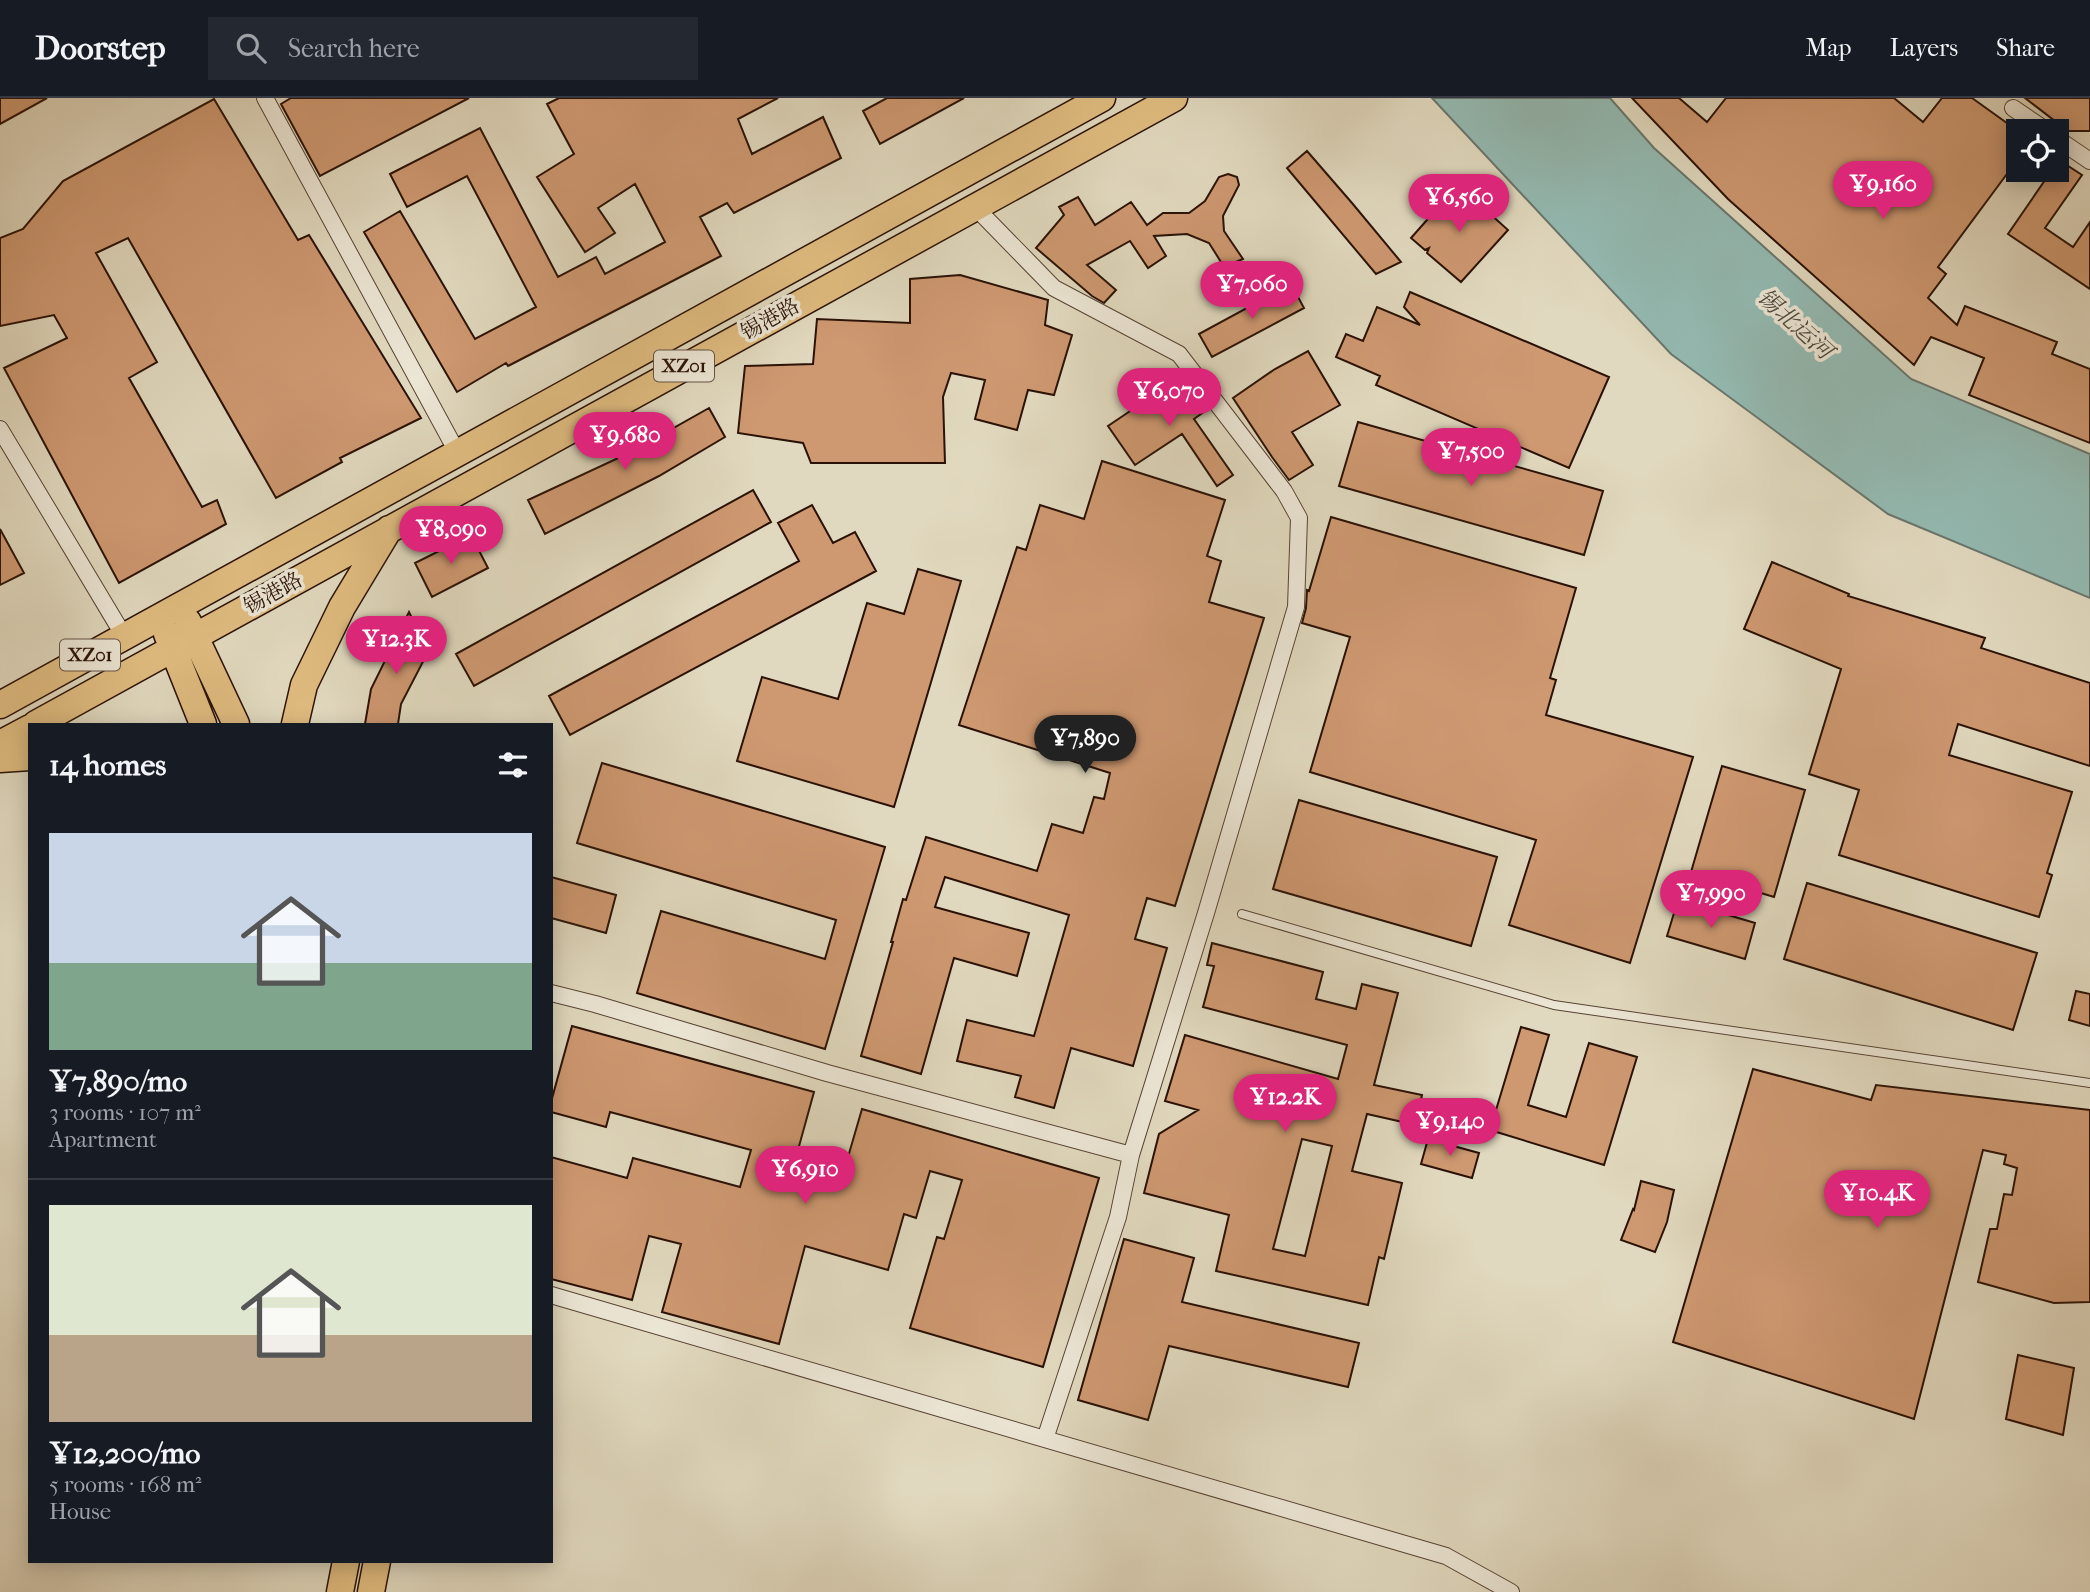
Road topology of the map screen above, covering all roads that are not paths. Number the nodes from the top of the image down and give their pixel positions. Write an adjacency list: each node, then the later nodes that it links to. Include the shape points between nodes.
1 (265, 98): 10 (street)
2 (1102, 98): 10 (main road, 锡港路 / XZ01)
3 (1174, 98): 8 (main road, 锡港路 / XZ01)
4 (2013, 108): 5 (street)
5 (2029, 119)
6 (2069, 147): 7 (street)
7 (2090, 161)
8 (975, 207): 11 (main road, 锡港路 / XZ01); 27 (street, via 1054,288 1179,354 1284,491 1299,518 1296,607)
9 (0, 429): 13 (street)
10 (457, 452): 12 (main road, 锡港路 / XZ01)
11 (389, 528): 14 (main road, 锡港路 / XZ01); 19 (main road, via 342,607 304,685)
12 (168, 611): 13 (main road, 锡港路 / XZ01); 14 (main road)
13 (124, 636): 15 (main road, 锡港路 / XZ01)
14 (185, 642): 16 (main road, 锡港路 / XZ01); 17 (main road); 18 (main road)
15 (0, 705)
16 (38, 723)
17 (203, 723)
18 (235, 723)
19 (295, 723)
20 (28, 729): 21 (main road)
21 (0, 744)
22 (28, 757): 23 (main road)
23 (0, 760)
24 (1242, 914): 26 (lane, via 1555,1005)
25 (553, 994): 27 (street)
26 (2090, 1083)
27 (1131, 1155): 29 (street, via 1118,1217)
28 (553, 1296): 29 (street)
29 (1045, 1439): 34 (street, via 1446,1556)
30 (346, 1563): 32 (main road)
31 (377, 1563): 33 (main road)
32 (340, 1592)
33 (371, 1592)
34 (1511, 1592)

